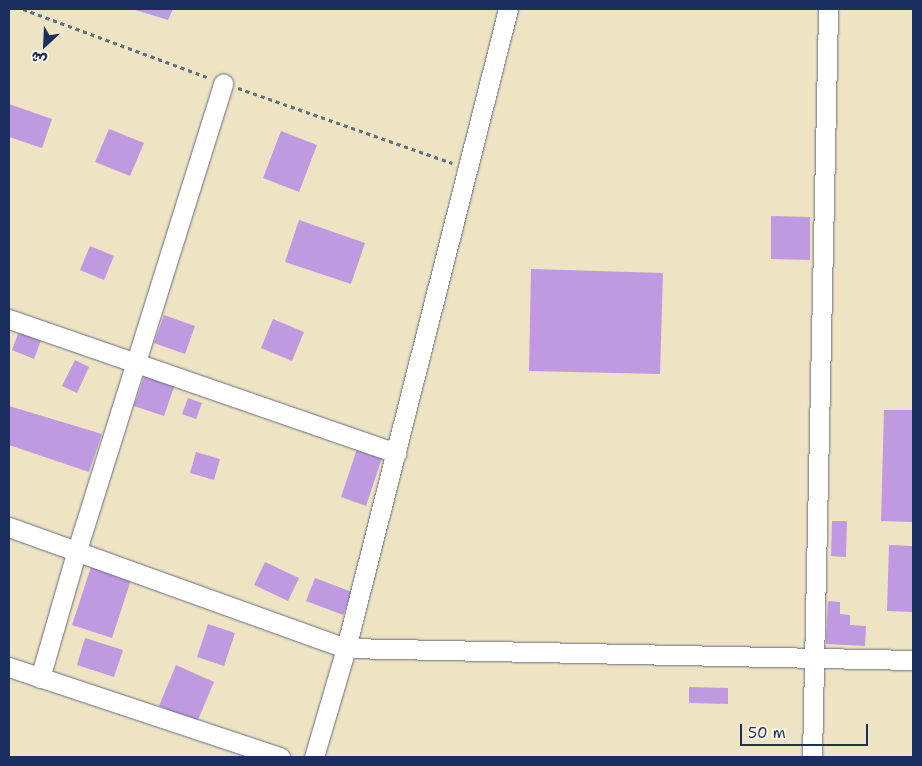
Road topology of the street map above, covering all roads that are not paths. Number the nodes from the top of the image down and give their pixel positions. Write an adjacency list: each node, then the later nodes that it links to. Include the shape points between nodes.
1 (508, 9): 6 (street)
2 (828, 9): 10 (street)
3 (223, 83): 5 (street)
4 (9, 319): 5 (street)
5 (136, 363): 6 (street); 8 (street)
6 (396, 453): 9 (street)
7 (9, 527): 8 (street)
8 (76, 550): 9 (street); 13 (street)
9 (346, 648): 10 (street); 15 (street)
10 (815, 658): 11 (street); 16 (street)
11 (913, 660)
12 (9, 666): 13 (street)
13 (40, 678): 14 (street)
14 (280, 757)
15 (314, 757)
16 (812, 757)

